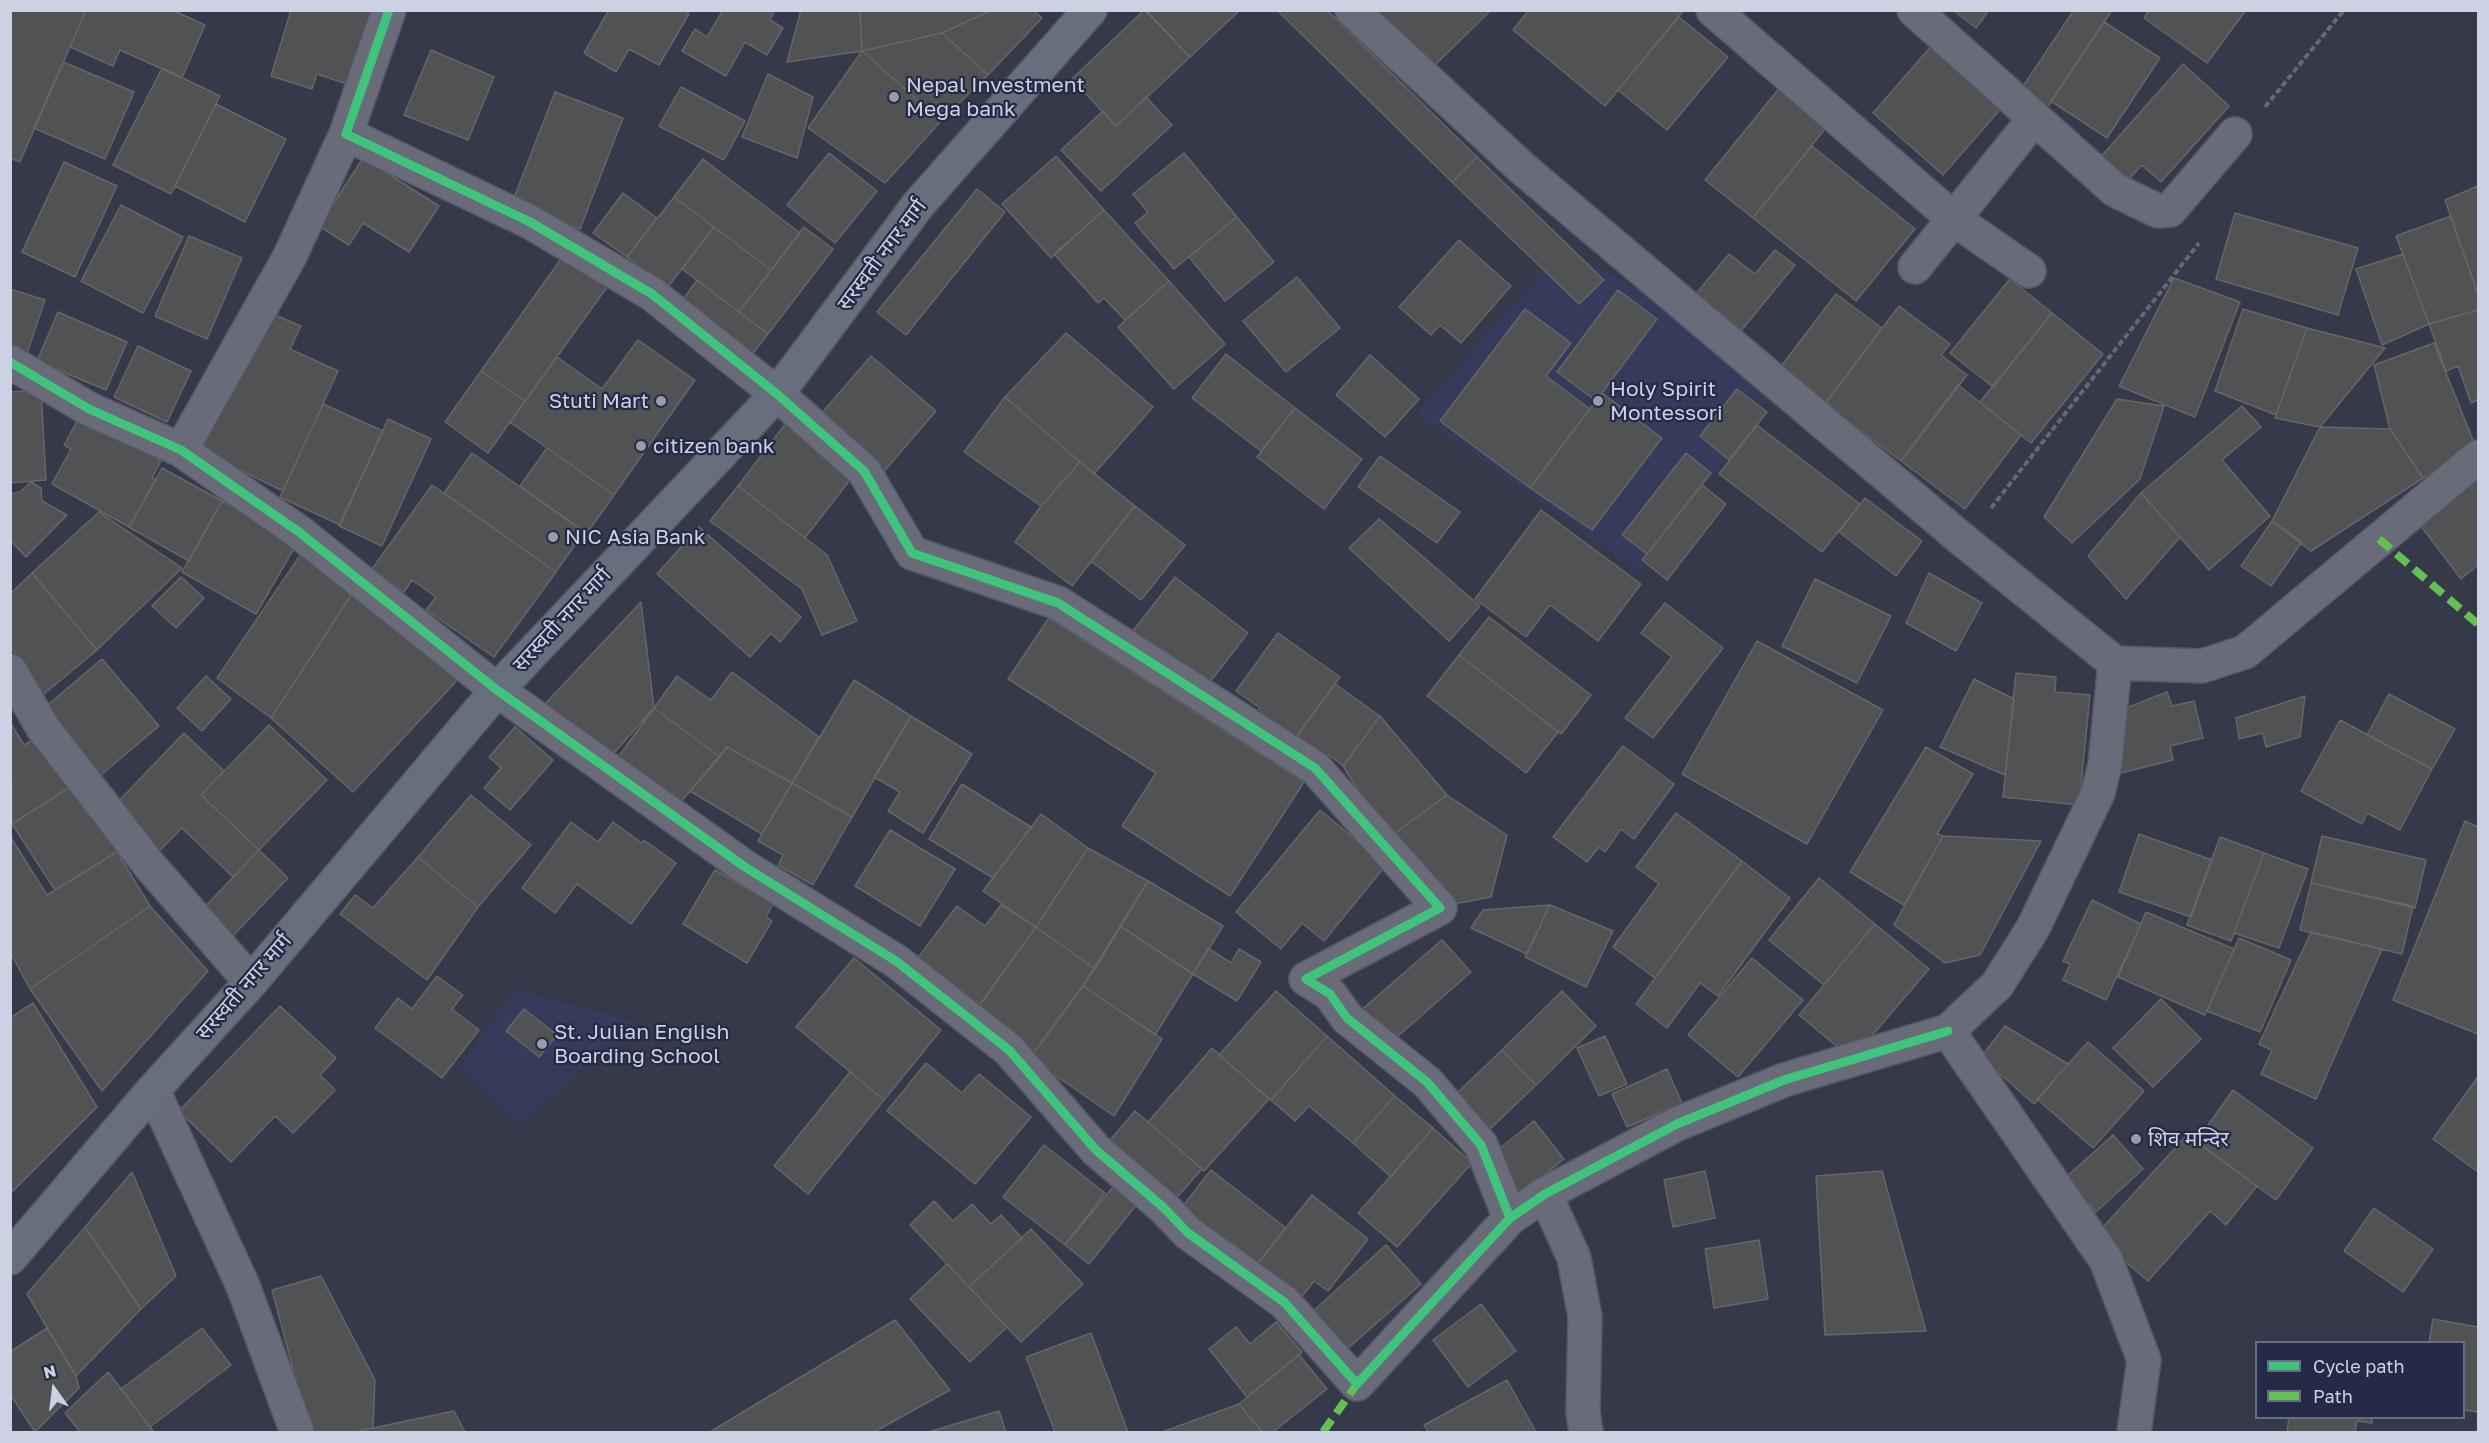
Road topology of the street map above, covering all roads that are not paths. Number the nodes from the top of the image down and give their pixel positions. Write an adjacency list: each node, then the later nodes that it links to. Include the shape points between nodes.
1 (388, 10): 8 (street)
2 (1090, 10): 13 (main road, सरस्वती नगर मार्ग, via 918,206)
3 (1352, 10): 16 (street, via 1521,168)
4 (1713, 10): 9 (street)
5 (1914, 10): 6 (street)
6 (2034, 119): 7 (street, via 2115,190 2163,212 2170,210); 9 (street)
7 (2247, 124)
8 (346, 134): 13 (street, via 530,222 652,294); 14 (street, via 290,256)
9 (1955, 220): 10 (street); 11 (street)
10 (1915, 267)
11 (2029, 271)
12 (10, 362): 14 (street, via 89,409)
13 (777, 394): 18 (main road, सरस्वती नगर मार्ग); 23 (street, via 864,471 912,553 1058,603 1315,768 1417,882 1440,908 1306,980 1330,994 1347,1018 1427,1082 1481,1145)
14 (181, 450): 18 (street, via 299,532)
15 (2478, 457): 16 (street, via 2245,652 2202,666)
16 (2115, 663): 20 (street, via 2105,764 2098,794 2033,928 1997,985)
17 (10, 671): 19 (street, via 43,728 150,866)
18 (497, 690): 19 (main road, सरस्वती नगर मार्ग); 23 (street, via 745,867 896,961 1009,1050 1096,1150 1188,1233 1284,1302 1357,1383)
19 (251, 982): 21 (main road, सरस्वती नगर मार्ग)
20 (1948, 1031): 22 (street, via 1784,1080 1677,1124); 27 (street, via 2106,1260 2144,1360)
21 (153, 1090): 24 (main road, सरस्वती नगर मार्ग); 25 (street, via 243,1286)
22 (1545, 1194): 23 (street); 26 (street, via 1574,1258 1585,1317)
23 (1510, 1218)
24 (10, 1258)
25 (297, 1432)
26 (1586, 1432)
27 (2134, 1432)

